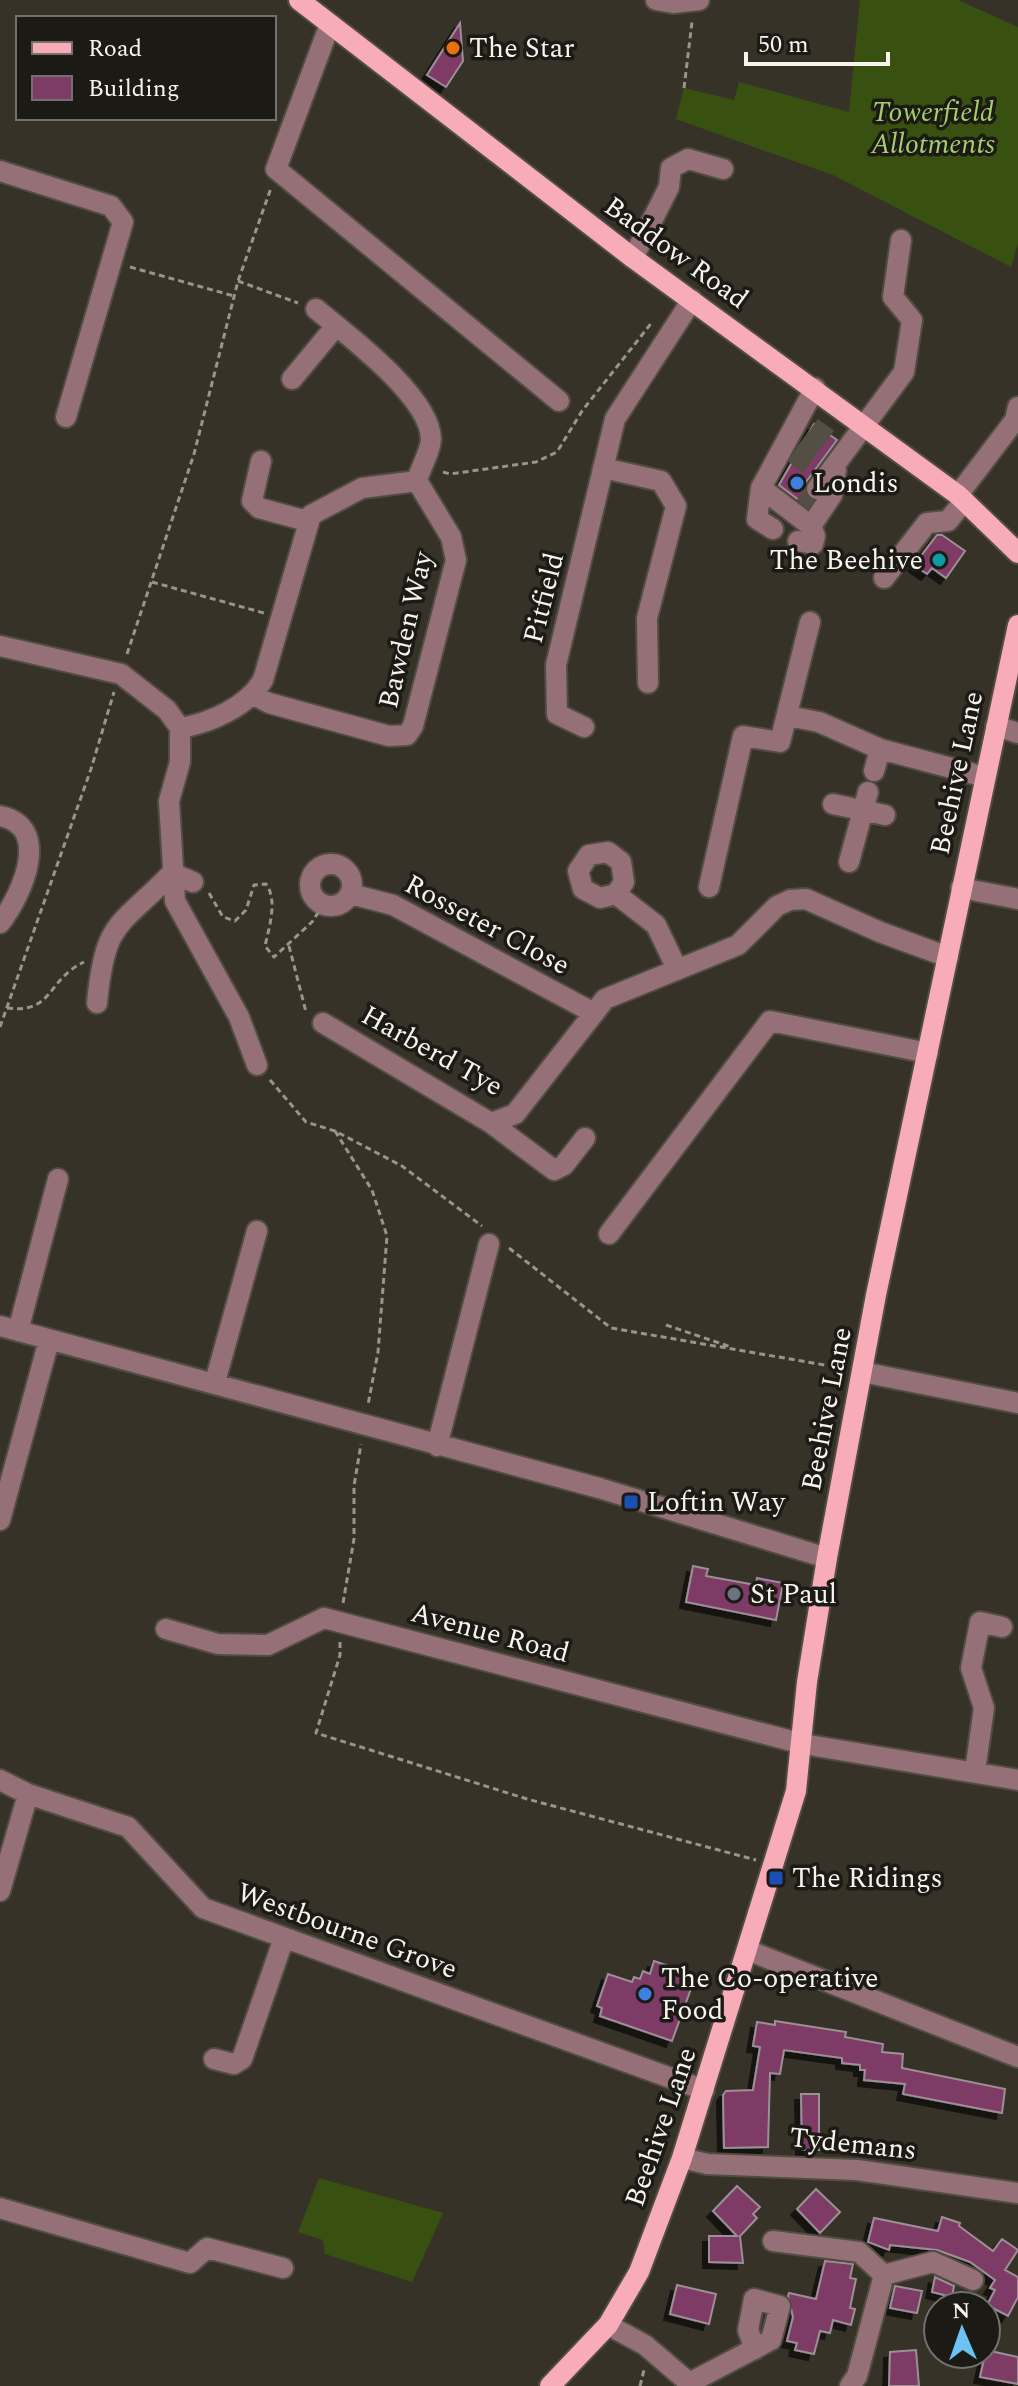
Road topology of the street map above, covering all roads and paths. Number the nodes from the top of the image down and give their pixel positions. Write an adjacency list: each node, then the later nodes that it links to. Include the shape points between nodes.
1 (299, 0): 4 (main road, Baddow Road)
2 (656, 0): 3 (street)
3 (696, 1): 5 (path)
4 (330, 24): 6 (street); 10 (main road, Baddow Road)
5 (684, 88)
6 (276, 169): 12 (path); 19 (street)
7 (723, 169): 10 (street, via 688,159 671,168 669,187)
8 (0, 171): 11 (street, via 111,206 123,222)
9 (901, 240): 22 (street, via 893,297 912,320 904,372)
10 (633, 258): 14 (main road, Baddow Road)
11 (111, 262): 13 (path); 21 (street)
12 (238, 281): 13 (path); 15 (path)
13 (234, 296): 32 (path, via 194,454)
14 (692, 300): 18 (main road, Baddow Road); 24 (street, Pitfield, via 615,419)
15 (316, 309): 16 (street)
16 (336, 326): 17 (street); 25 (street, via 372,353 426,416 431,441)
17 (292, 379)
18 (815, 388): 22 (main road, Baddow Road); 26 (street, via 798,436)
19 (559, 401)
20 (1018, 407): 27 (street, via 1015,420)
21 (66, 417)
22 (865, 425): 26 (street, via 831,467 832,495 802,523); 27 (main road, Baddow Road)
23 (261, 461): 28 (street, via 252,501 259,508)
24 (603, 468): 38 (street, via 661,481 676,506 647,618); 42 (street, Pitfield, via 556,665 557,714)
25 (417, 481): 28 (street, via 362,488 320,508); 39 (street, Bawden Way, via 451,537 456,560 407,735 389,736)
26 (761, 488): 29 (street, via 757,519)
27 (961, 498): 30 (main road, Baddow Road); 31 (street, via 948,521 927,523)
28 (307, 521): 33 (street)
29 (773, 529)
30 (1018, 553)
31 (884, 578)
32 (152, 582): 33 (path); 37 (path)
33 (280, 618): 39 (street)
34 (810, 622): 40 (street)
35 (1018, 625): 41 (main road, Beehive Lane)
36 (0, 646): 37 (street)
37 (121, 674): 43 (street, via 167,710); 67 (path)
38 (648, 683)
39 (254, 695): 43 (street, via 199,725)
40 (788, 716): 45 (street, via 819,722); 55 (street, via 780,742 743,736)
41 (996, 726): 44 (street); 47 (main road, Beehive Lane)
42 (584, 727)
43 (180, 728): 53 (street, via 180,762 169,801)
44 (1018, 733)
45 (880, 749): 46 (street); 47 (street)
46 (874, 771)
47 (985, 777): 56 (main road, Beehive Lane)
48 (866, 800): 49 (street); 50 (street); 52 (street)
49 (833, 804)
50 (885, 815)
51 (0, 816): 61 (street, via 26,829 31,844 22,881)
52 (849, 862)
53 (172, 873): 54 (street); 66 (street, via 112,932 101,959); 72 (street, via 175,901 219,975)
54 (200, 885): 62 (path, via 228,922 240,918 254,885 266,884 271,905 267,952 274,957)
55 (709, 887)
56 (961, 888): 59 (street); 63 (main road, Beehive Lane)
57 (351, 894): 60 (street, via 339,906); 60 (street, via 347,871 324,865 310,885); 68 (street, Rosseter Close, via 393,905)
58 (616, 894): 65 (street, via 656,925)
59 (1018, 899)
60 (323, 905): 62 (path)
61 (0, 923)
62 (288, 946): 69 (path, via 308,1025)
63 (948, 957): 65 (street, Harberd Tye, via 806,899 777,906 738,945); 71 (main road, Beehive Lane)
64 (87, 961): 67 (path, via 65,973 39,1006)
65 (677, 969): 68 (street, Harberd Tye, via 605,999)
66 (97, 1003)
67 (7, 1008): 70 (path)
68 (594, 1013): 73 (street, Harberd Tye, via 515,1114)
69 (323, 1023): 73 (street, Harberd Tye)
70 (0, 1027)
71 (928, 1053): 78 (street, via 770,1021); 84 (main road, Beehive Lane)
72 (257, 1065): 74 (path, via 306,1122)
73 (491, 1123): 75 (street, via 554,1170)
74 (335, 1131): 79 (path, via 402,1166); 87 (path, via 372,1190 387,1236 378,1352)
75 (585, 1138)
76 (58, 1179): 81 (street)
77 (257, 1231): 85 (street)
78 (609, 1234)
79 (495, 1240): 83 (path, via 611,1328); 88 (street)
80 (666, 1325): 83 (path)
81 (9, 1329): 82 (street)
82 (49, 1340): 85 (street); 89 (street)
83 (734, 1349): 84 (path)
84 (862, 1372): 86 (street); 90 (main road, Beehive Lane)
85 (215, 1382): 87 (street)
86 (1018, 1403)
87 (364, 1426): 88 (street); 91 (path)
88 (437, 1446): 90 (street, via 599,1488)
89 (0, 1520)
90 (827, 1558): 94 (main road, Beehive Lane)
91 (340, 1622): 93 (street, Avenue Road, via 324,1618 268,1645 218,1644); 94 (street, Avenue Road); 99 (path, via 340,1655 316,1733 527,1799)
92 (1002, 1627): 95 (street, via 980,1622 971,1668 984,1708)
93 (166, 1629)
94 (803, 1744): 95 (street, Avenue Road); 99 (main road, Beehive Lane, via 796,1791)
95 (975, 1771): 97 (street, Avenue Road)
96 (0, 1780): 98 (street, Westbourne Grove)
97 (1018, 1780)
98 (28, 1794): 100 (street); 101 (street, Westbourne Grove, via 128,1827 203,1908)
99 (774, 1865): 102 (main road, Beehive Lane)
100 (0, 1891)
101 (284, 1938): 104 (street, via 242,2059 234,2064); 105 (street, Westbourne Grove)
102 (747, 1950): 103 (street); 105 (main road, Beehive Lane)
103 (1018, 2057)
104 (214, 2059)
105 (704, 2090): 106 (main road, Beehive Lane)
106 (682, 2158): 107 (street, Tydemans, via 707,2164 857,2170); 113 (main road, Beehive Lane, via 639,2272)
107 (1018, 2193)
108 (0, 2208): 110 (street, via 190,2263 207,2248)
109 (773, 2241): 111 (street, via 859,2252)
110 (283, 2268)
111 (884, 2275): 112 (street, via 933,2262); 117 (street)
112 (973, 2280)
113 (608, 2325): 115 (street, via 645,2345); 116 (main road, Beehive Lane)
114 (755, 2349): 115 (street)
115 (692, 2384)
116 (550, 2386)
117 (850, 2386)

